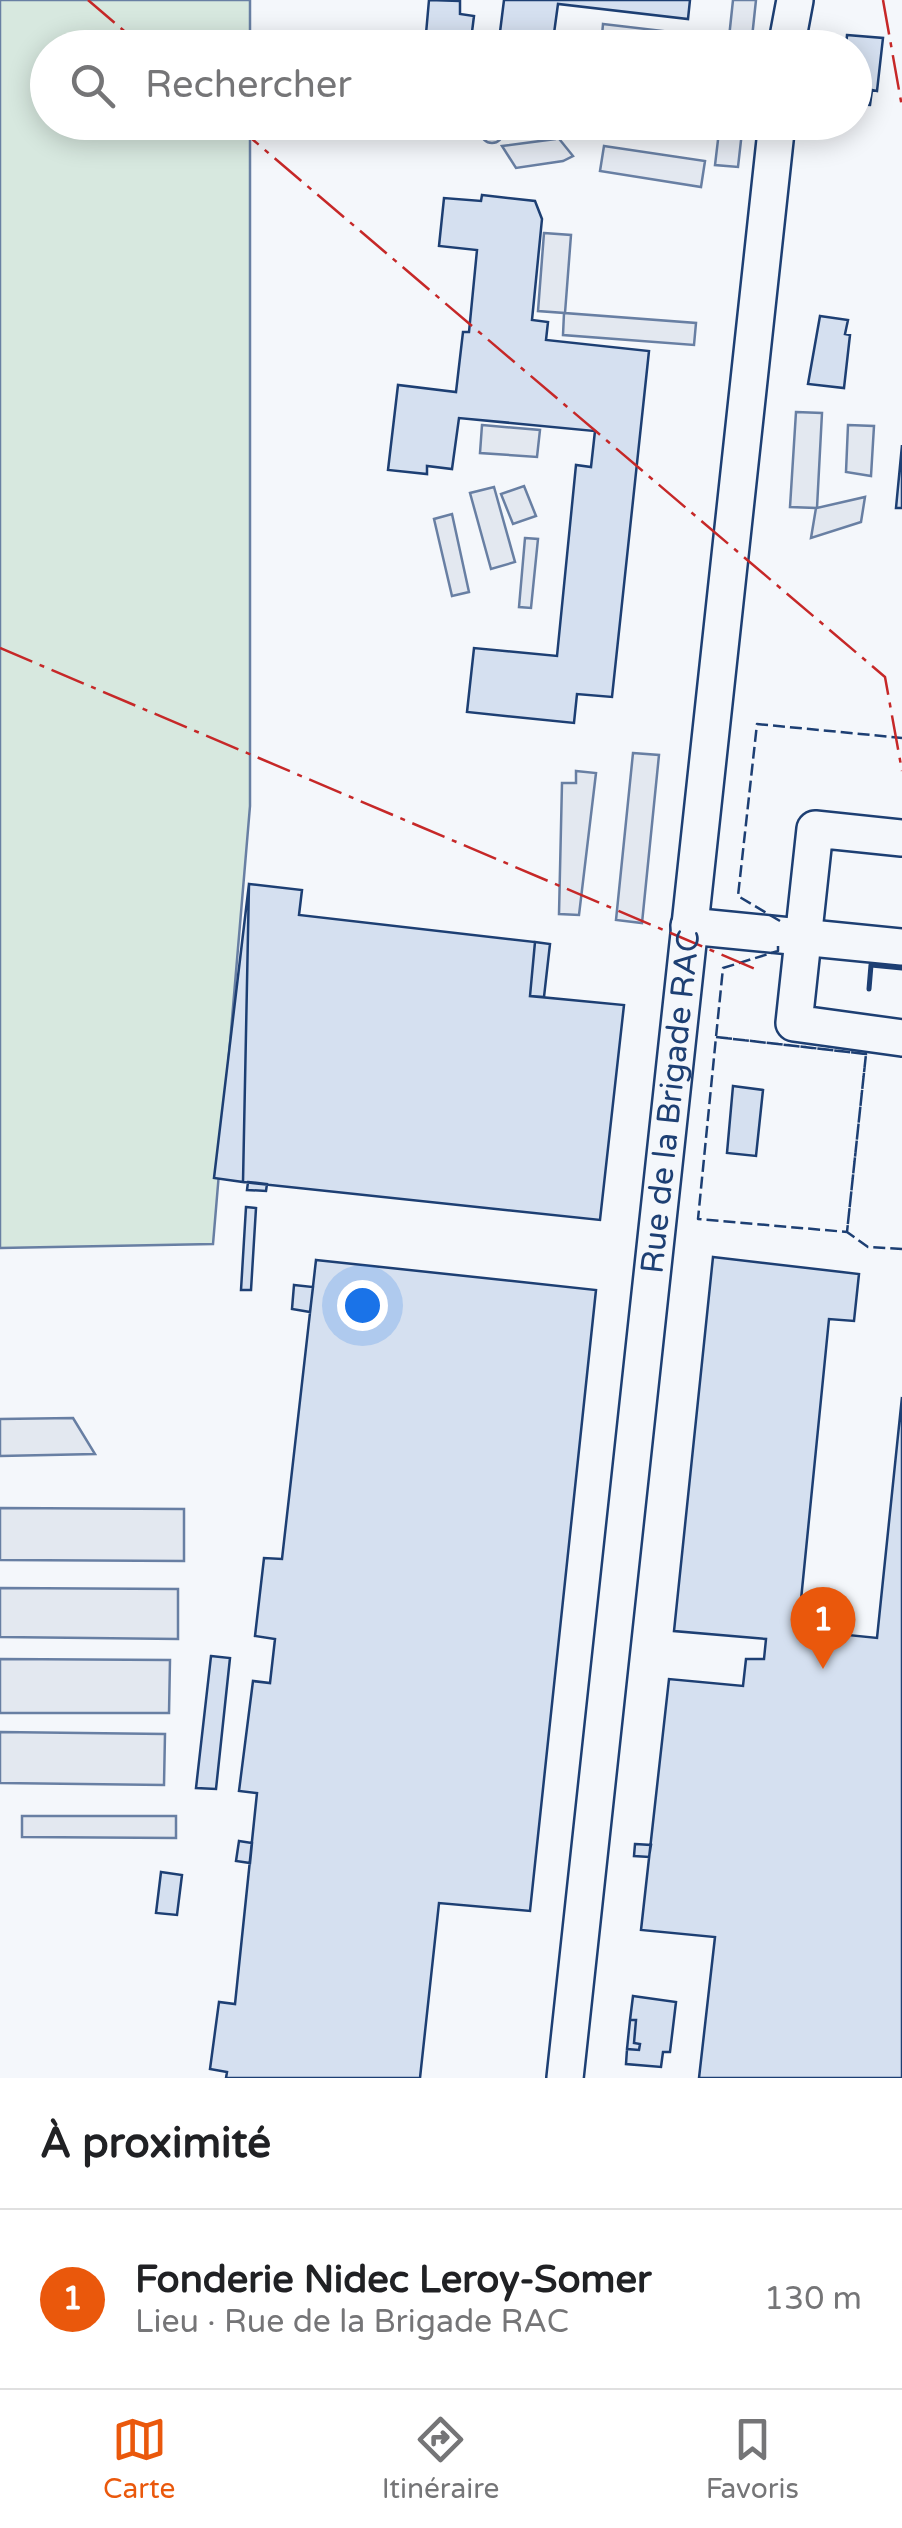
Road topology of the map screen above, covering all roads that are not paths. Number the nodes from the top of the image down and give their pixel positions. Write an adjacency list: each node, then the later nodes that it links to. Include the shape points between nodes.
1 (785, 0): 3 (street)
2 (795, 0): 4 (street)
3 (786, 30)
4 (789, 30)
5 (775, 140): 7 (street, Rue de la Brigade RAC)
6 (902, 838): 8 (street, via 815,829)
7 (689, 926): 8 (street); 11 (street, Rue de la Brigade RAC)
8 (802, 938): 9 (street); 10 (street, via 794,1023)
9 (902, 947)
10 (902, 1038)
11 (565, 2078)

